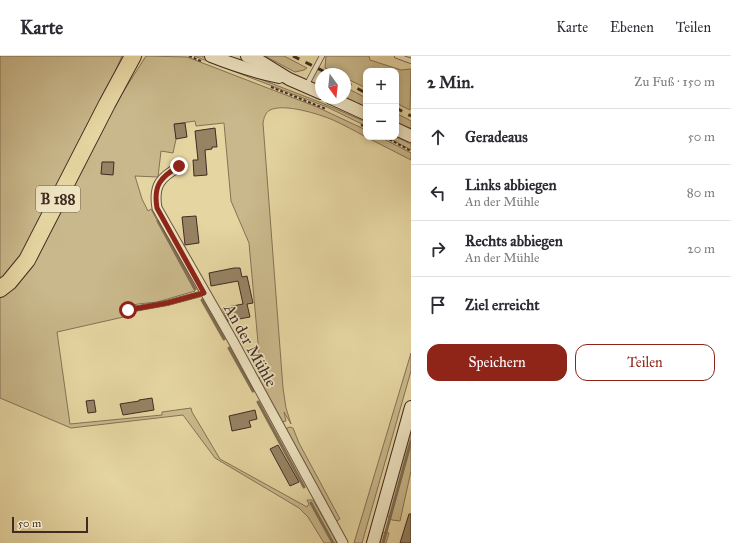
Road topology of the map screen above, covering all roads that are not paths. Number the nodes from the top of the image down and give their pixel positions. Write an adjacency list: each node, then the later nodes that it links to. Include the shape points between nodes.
1 (247, 56): 7 (main road)
2 (322, 56): 8 (lane)
3 (397, 56): 6 (lane)
4 (132, 58): 15 (highway, B 188, via 27,260 19,272)
5 (207, 59): 7 (main road, via 254,72)
6 (411, 61)
7 (289, 78): 8 (main road)
8 (306, 86): 9 (main road)
9 (315, 90)
10 (330, 104): 11 (main road)
11 (363, 119)
12 (399, 130): 13 (main road)
13 (411, 136)
14 (179, 166): 16 (street, An der Mühle, via 158,184 157,208)
15 (0, 289)
16 (204, 293): 17 (lane); 19 (street, An der Mühle, via 233,341)
17 (128, 310)
18 (411, 407): 20 (main road)
19 (343, 543)
20 (373, 543)

